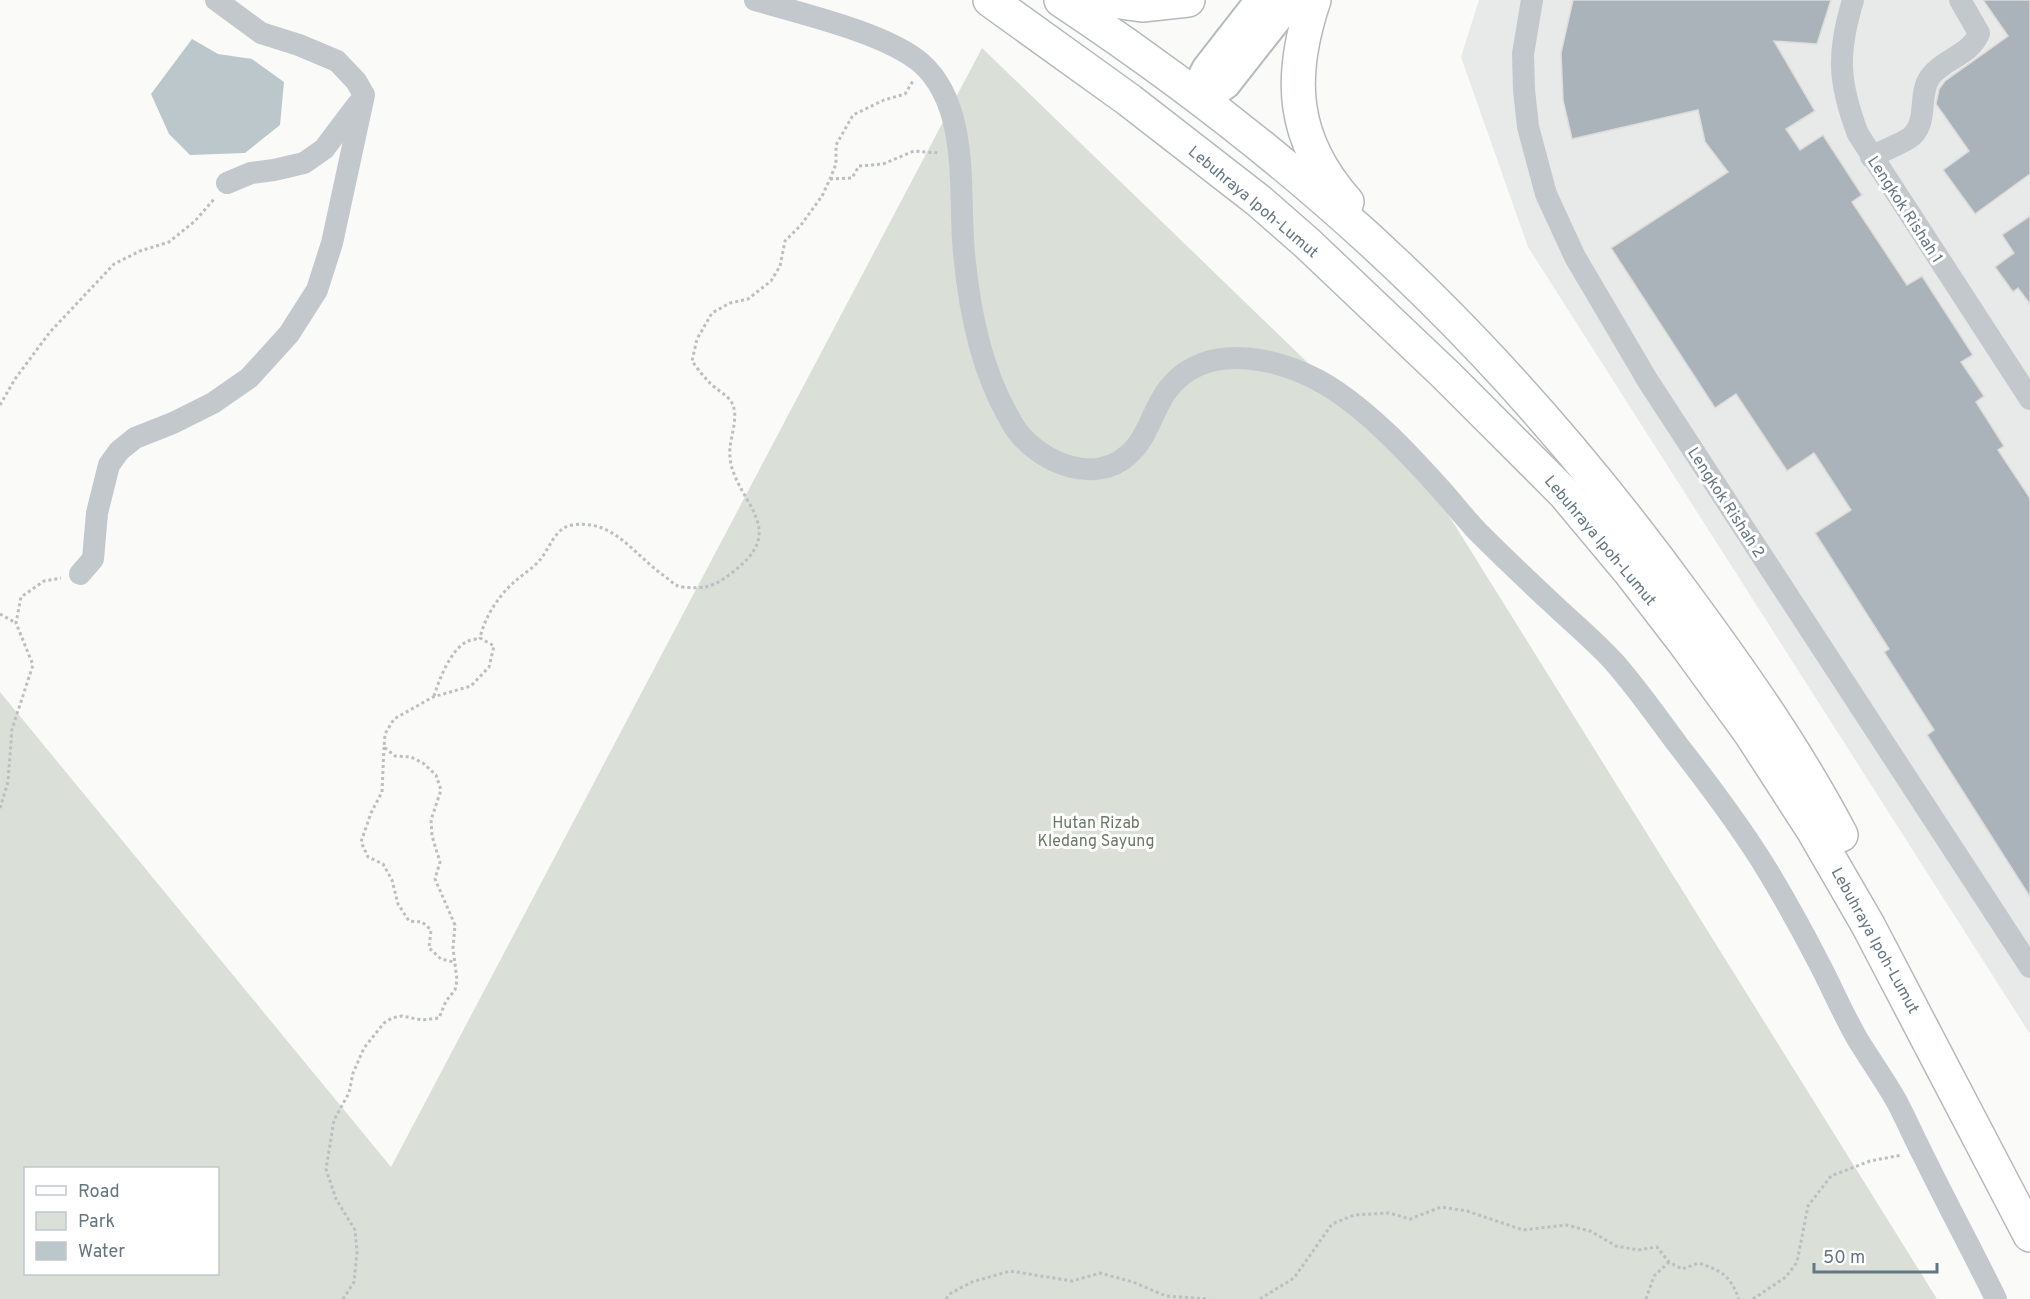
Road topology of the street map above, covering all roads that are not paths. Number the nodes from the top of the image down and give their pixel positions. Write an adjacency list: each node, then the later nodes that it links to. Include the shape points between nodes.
1 (216, 0): 14 (street, via 261,33 337,61)
2 (755, 0): 25 (street, via 894,46 922,64 941,87 955,125 964,255 978,342 998,398 1018,432 1046,456 1076,470 1115,464 1130,454 1142,438 1163,396 1177,379 1196,366 1215,360 1264,360 1291,368 1320,380 1348,399 1404,450 1516,570 1612,660 1706,782 1771,876 1859,1041 1899,1106)
3 (990, 0): 20 (highway, Lebuhraya Ipoh-Lumut, via 1129,100 1259,201 1446,375)
4 (1014, 0): 15 (highway, via 1148,93 1171,102)
5 (1061, 0): 15 (highway, Lebuhraya Ipoh-Lumut)
6 (1105, 0): 7 (highway, via 1142,5)
7 (1188, 0)
8 (1260, 0): 15 (main road, via 1207,68 1201,79)
9 (1292, 0): 15 (main road, via 1226,84)
10 (1314, 0): 18 (highway, via 1300,51 1298,81 1299,110 1314,153 1324,175)
11 (1532, 0): 22 (street, Lengkok Rishah 2, via 1523,54 1528,127 1546,194 1575,257 1647,381)
12 (1853, 0): 16 (street, Lengkok Rishah 1, via 1841,70 1850,113)
13 (1960, 0): 16 (street, via 1978,33 1975,43 1931,76 1925,88 1920,124 1912,136)
14 (364, 95): 17 (street, via 324,149 304,163 251,173); 21 (street, via 318,290 289,334 249,378 213,403 135,438 119,451 109,465 97,513 93,559)
15 (1199, 99): 18 (highway, Lebuhraya Ipoh-Lumut, via 1301,181); 20 (highway, via 1205,132 1318,230 1422,328 1512,427)
16 (1871, 157): 19 (street, Lengkok Rishah 1)
17 (227, 183)
18 (1431, 298): 23 (highway, Lebuhraya Ipoh-Lumut, via 1590,472 1655,554 1773,720 1858,867)
19 (2030, 399)
20 (1564, 493): 24 (highway, Lebuhraya Ipoh-Lumut, via 1684,642 1751,734 1813,830 1890,965)
21 (80, 574)
22 (2029, 965)
23 (2030, 1212)
24 (2030, 1235)
25 (1996, 1299)

